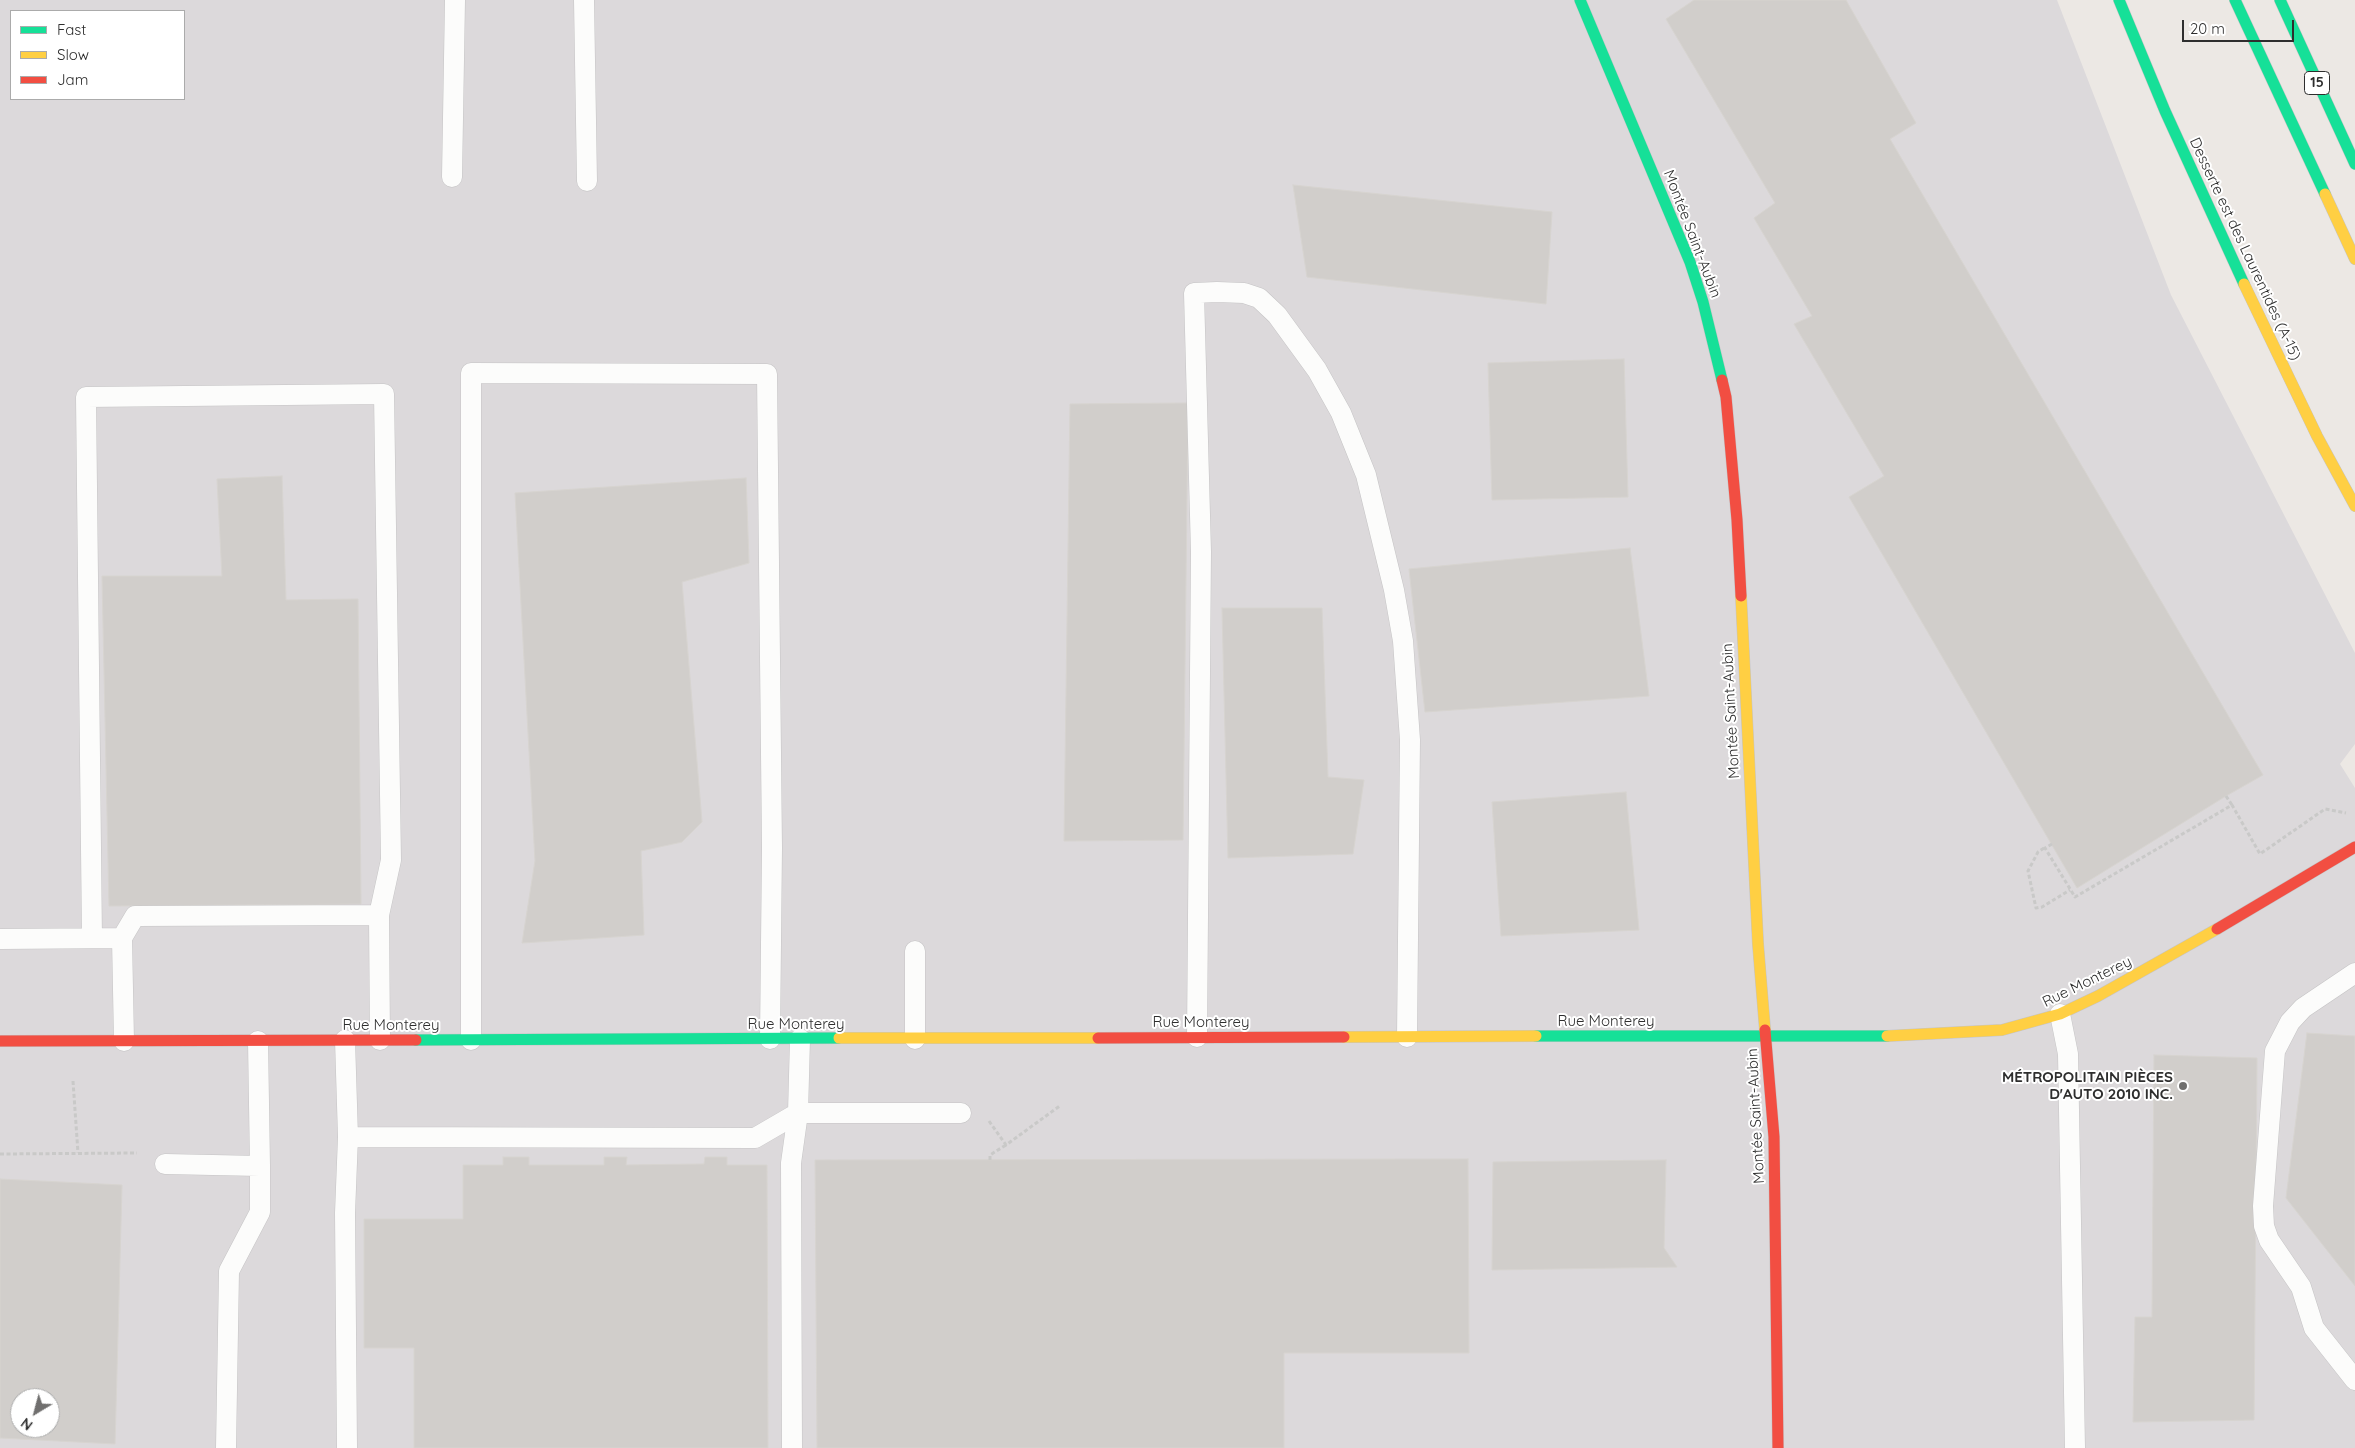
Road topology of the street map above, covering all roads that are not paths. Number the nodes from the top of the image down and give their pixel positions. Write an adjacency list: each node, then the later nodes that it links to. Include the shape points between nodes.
1 (455, 0): 8 (lane)
2 (584, 0): 9 (lane)
3 (1580, 0): 20 (main road, Montée Saint-Aubin, via 1690,262 1726,397 1737,520 1758,944)
4 (2119, 0): 11 (main road, Desserte est des Laurentides (A-15), via 2165,111 2258,315)
5 (2235, 0): 10 (main road)
6 (2280, 0): 7 (main road, 15)
7 (2355, 164)
8 (452, 177)
9 (587, 181)
10 (2355, 260)
11 (2355, 506)
12 (2355, 847): 19 (main road, Rue Monterey, via 2188,946)
13 (379, 915): 14 (lane, via 391,860 384,394 86,397); 15 (lane, via 135,916); 27 (lane)
14 (92, 938): 15 (lane); 16 (lane)
15 (122, 938): 30 (lane)
16 (0, 939)
17 (915, 951): 25 (lane)
18 (2355, 973): 37 (lane, via 2303,1008 2290,1022 2275,1051 2263,1206 2269,1240 2301,1287 2314,1328)
19 (2060, 1014): 20 (main road, Rue Monterey, via 1974,1034 1849,1038); 42 (lane, via 2068,1054)
20 (1766, 1036): 22 (main road, Rue Monterey); 41 (main road, Montée Saint-Aubin, via 1774,1137)
21 (1197, 1037): 22 (main road, Rue Monterey); 22 (lane, via 1202,552 1194,293 1217,292 1244,293 1259,298 1277,315 1316,370 1341,413 1366,475 1394,590 1406,671 1410,740); 25 (main road, Rue Monterey)
22 (1407, 1037)
23 (770, 1039): 24 (main road, Rue Monterey); 28 (main road, Rue Monterey); 28 (lane, via 772,848 766,374 471,373)
24 (800, 1039): 25 (main road, Rue Monterey); 32 (lane)
25 (916, 1039)
26 (345, 1040): 27 (main road, Rue Monterey); 31 (main road, Rue Monterey); 34 (lane)
27 (380, 1040): 28 (main road, Rue Monterey)
28 (471, 1040)
29 (0, 1041): 30 (main road, Rue Monterey)
30 (124, 1041): 31 (main road, Rue Monterey)
31 (258, 1041): 36 (lane)
32 (798, 1113): 33 (lane); 34 (lane, via 755,1138); 40 (lane, via 791,1163)
33 (961, 1113)
34 (348, 1137): 39 (lane, via 345,1213)
35 (164, 1164): 36 (lane)
36 (260, 1166): 38 (lane, via 260,1212 229,1271)
37 (2355, 1380)
38 (226, 1448)
39 (347, 1448)
40 (792, 1448)
41 (1778, 1448)
42 (2075, 1448)

